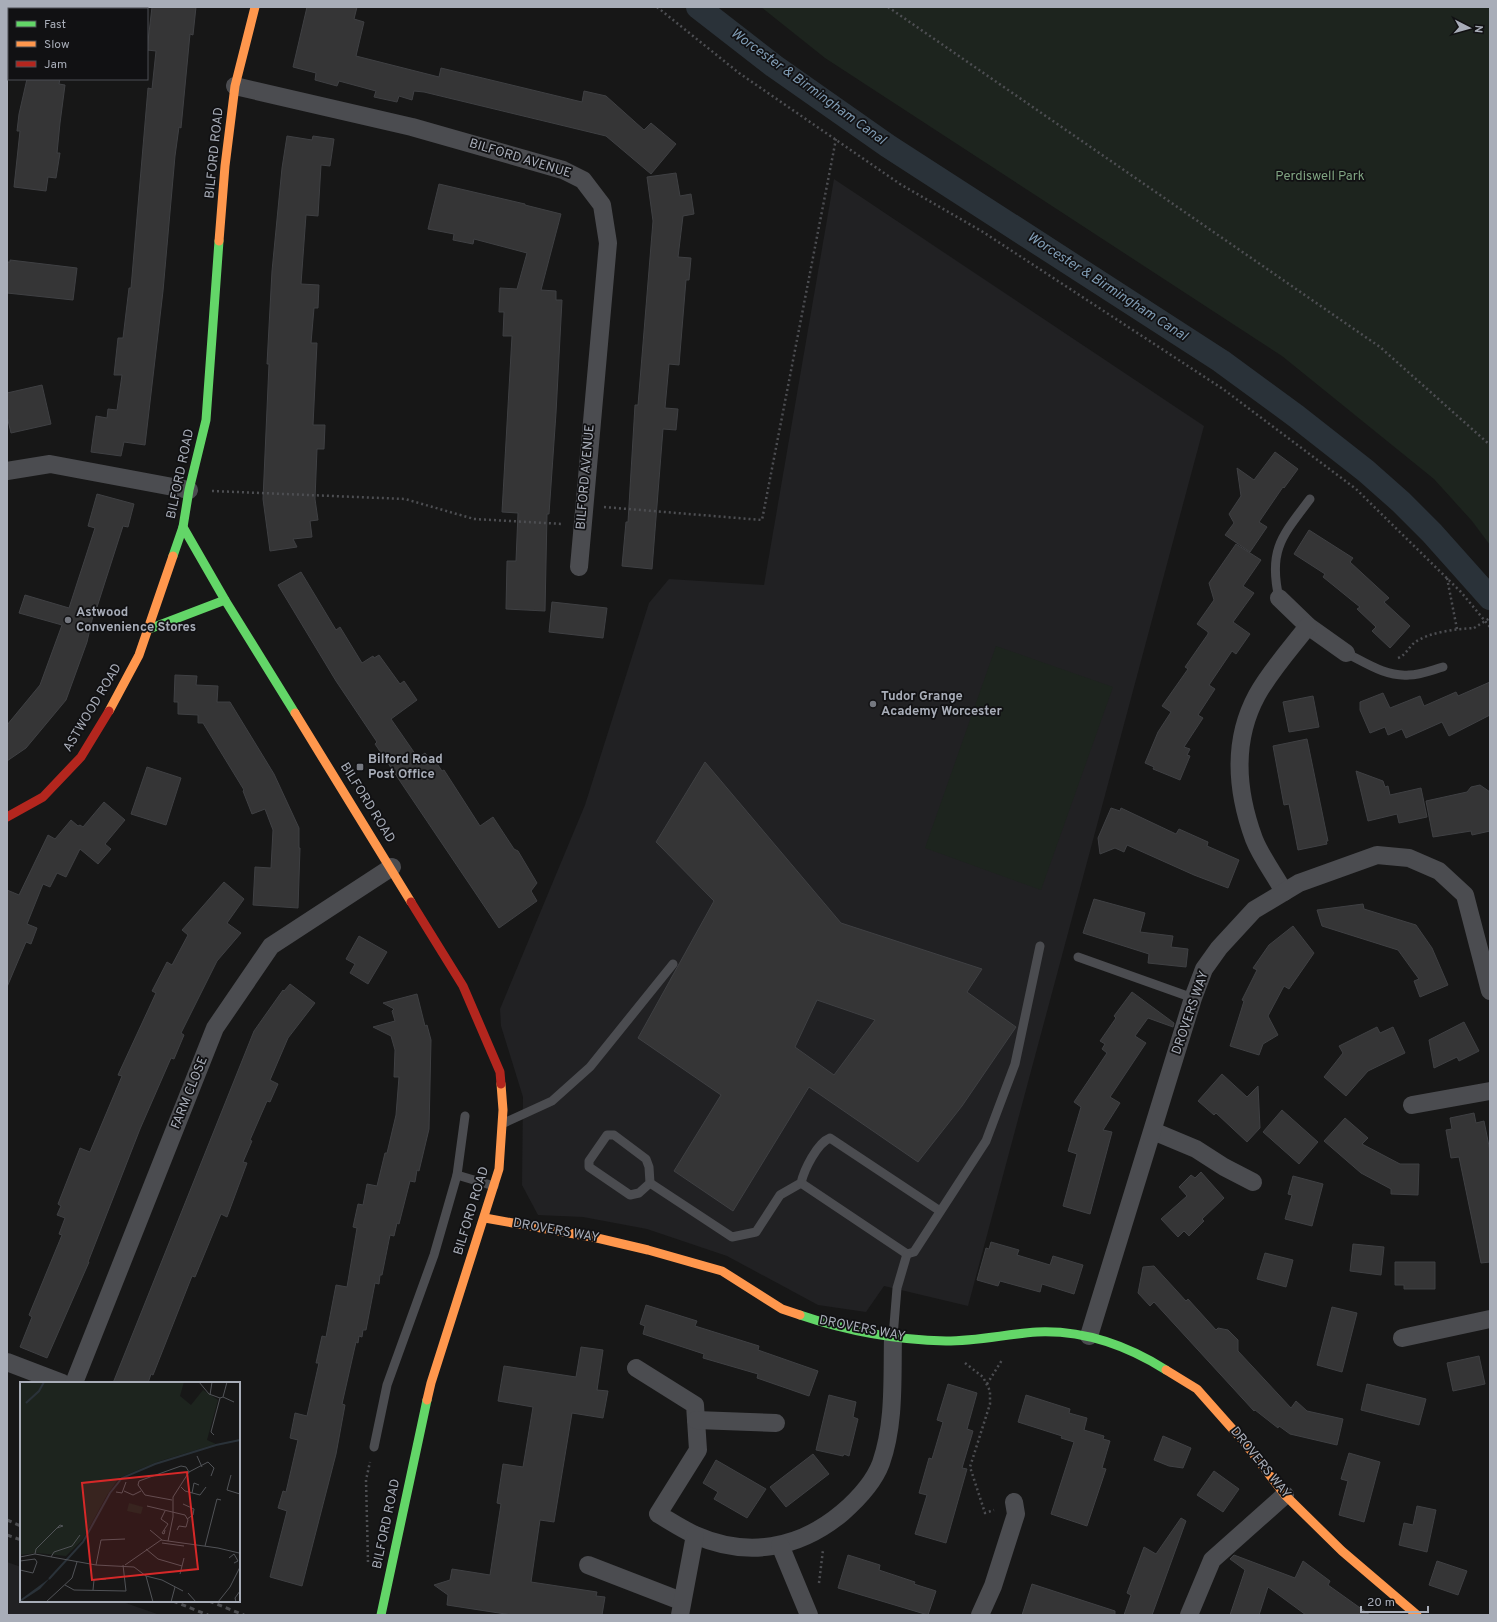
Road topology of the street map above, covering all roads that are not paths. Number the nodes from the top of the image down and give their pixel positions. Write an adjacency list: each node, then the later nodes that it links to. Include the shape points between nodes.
1 (255, 7): 2 (street, BILFORD ROAD)
2 (235, 86): 4 (street, BILFORD ROAD, via 225,174 206,420); 7 (street, BILFORD AVENUE, via 412,127 563,170 583,180 602,205 608,243)
3 (7, 471): 4 (street, via 50,464)
4 (189, 490): 6 (street, BILFORD ROAD)
5 (1310, 499): 8 (lane, via 1281,541 1276,555 1274,570)
6 (183, 527): 9 (street, BILFORD ROAD); 11 (street, ASTWOOD ROAD)
7 (579, 568)
8 (1279, 598): 10 (street)
9 (225, 600): 11 (street); 15 (street, BILFORD ROAD)
10 (1308, 626): 12 (street); 16 (street, via 1258,694 1244,723 1238,758 1242,796 1255,840)
11 (149, 629): 14 (street, ASTWOOD ROAD, via 122,688 81,757 43,797)
12 (1346, 652): 13 (lane, via 1384,672 1398,675 1411,676)
13 (1443, 667)
14 (7, 818)
15 (392, 867): 25 (street, BILFORD ROAD, via 464,986 500,1072); 42 (street, FARM CLOSE, via 271,946 215,1028)
16 (1284, 892): 20 (street, DROVERS WAY, via 1299,882 1377,855 1409,858 1439,871 1465,895); 21 (street, DROVERS WAY, via 1254,910 1219,948 1204,969)
17 (1040, 946): 32 (lane, via 1012,1071 986,1141)
18 (1078, 957): 21 (lane)
19 (673, 964): 25 (lane, via 590,1067 552,1101)
20 (1490, 991)
21 (1193, 998): 26 (street, DROVERS WAY)
22 (1490, 1091): 23 (street)
23 (1412, 1106)
24 (465, 1116): 27 (lane)
25 (502, 1124): 31 (street, BILFORD ROAD, via 499,1169)
26 (1153, 1131): 28 (street, via 1196,1149); 36 (street, DROVERS WAY)
27 (457, 1175): 31 (lane); 45 (lane, via 434,1255 386,1385)
28 (1253, 1182)
29 (650, 1183): 29 (lane, via 639,1193 630,1195 589,1167 589,1161 607,1135 614,1135 646,1159); 30 (lane, via 732,1237 756,1232 780,1195)
30 (801, 1183): 32 (lane, via 803,1174 818,1149 830,1138); 34 (lane)
31 (494, 1186): 33 (street, BILFORD ROAD)
32 (940, 1211): 34 (lane, via 914,1252)
33 (484, 1218): 37 (street, DROVERS WAY, via 597,1238 722,1271 782,1309 829,1325); 52 (street, BILFORD ROAD, via 431,1383)
34 (907, 1254): 37 (lane, via 897,1288)
35 (1490, 1319): 38 (street)
36 (1088, 1336): 37 (street, DROVERS WAY, via 1038,1332 946,1341); 46 (street, DROVERS WAY, via 1142,1355 1197,1389 1244,1442)
37 (893, 1337): 49 (street, via 892,1396 881,1464 871,1482 847,1508 810,1535)
38 (1402, 1338)
39 (7, 1362): 41 (street)
40 (636, 1368): 43 (street, via 695,1406)
41 (59, 1382)
42 (74, 1382)
43 (696, 1420): 44 (street); 48 (street, via 698,1450 658,1514)
44 (776, 1423)
45 (374, 1448)
46 (1285, 1495): 55 (street, via 1212,1560); 56 (street, DROVERS WAY, via 1342,1551)
47 (1014, 1503): 54 (street, via 1016,1514 993,1586)
48 (695, 1535): 49 (street, via 742,1547); 51 (street)
49 (780, 1546): 53 (street)
50 (588, 1564): 51 (street)
51 (680, 1608)
52 (381, 1615)
53 (810, 1615)
54 (980, 1615)
55 (1189, 1615)
56 (1417, 1615)

